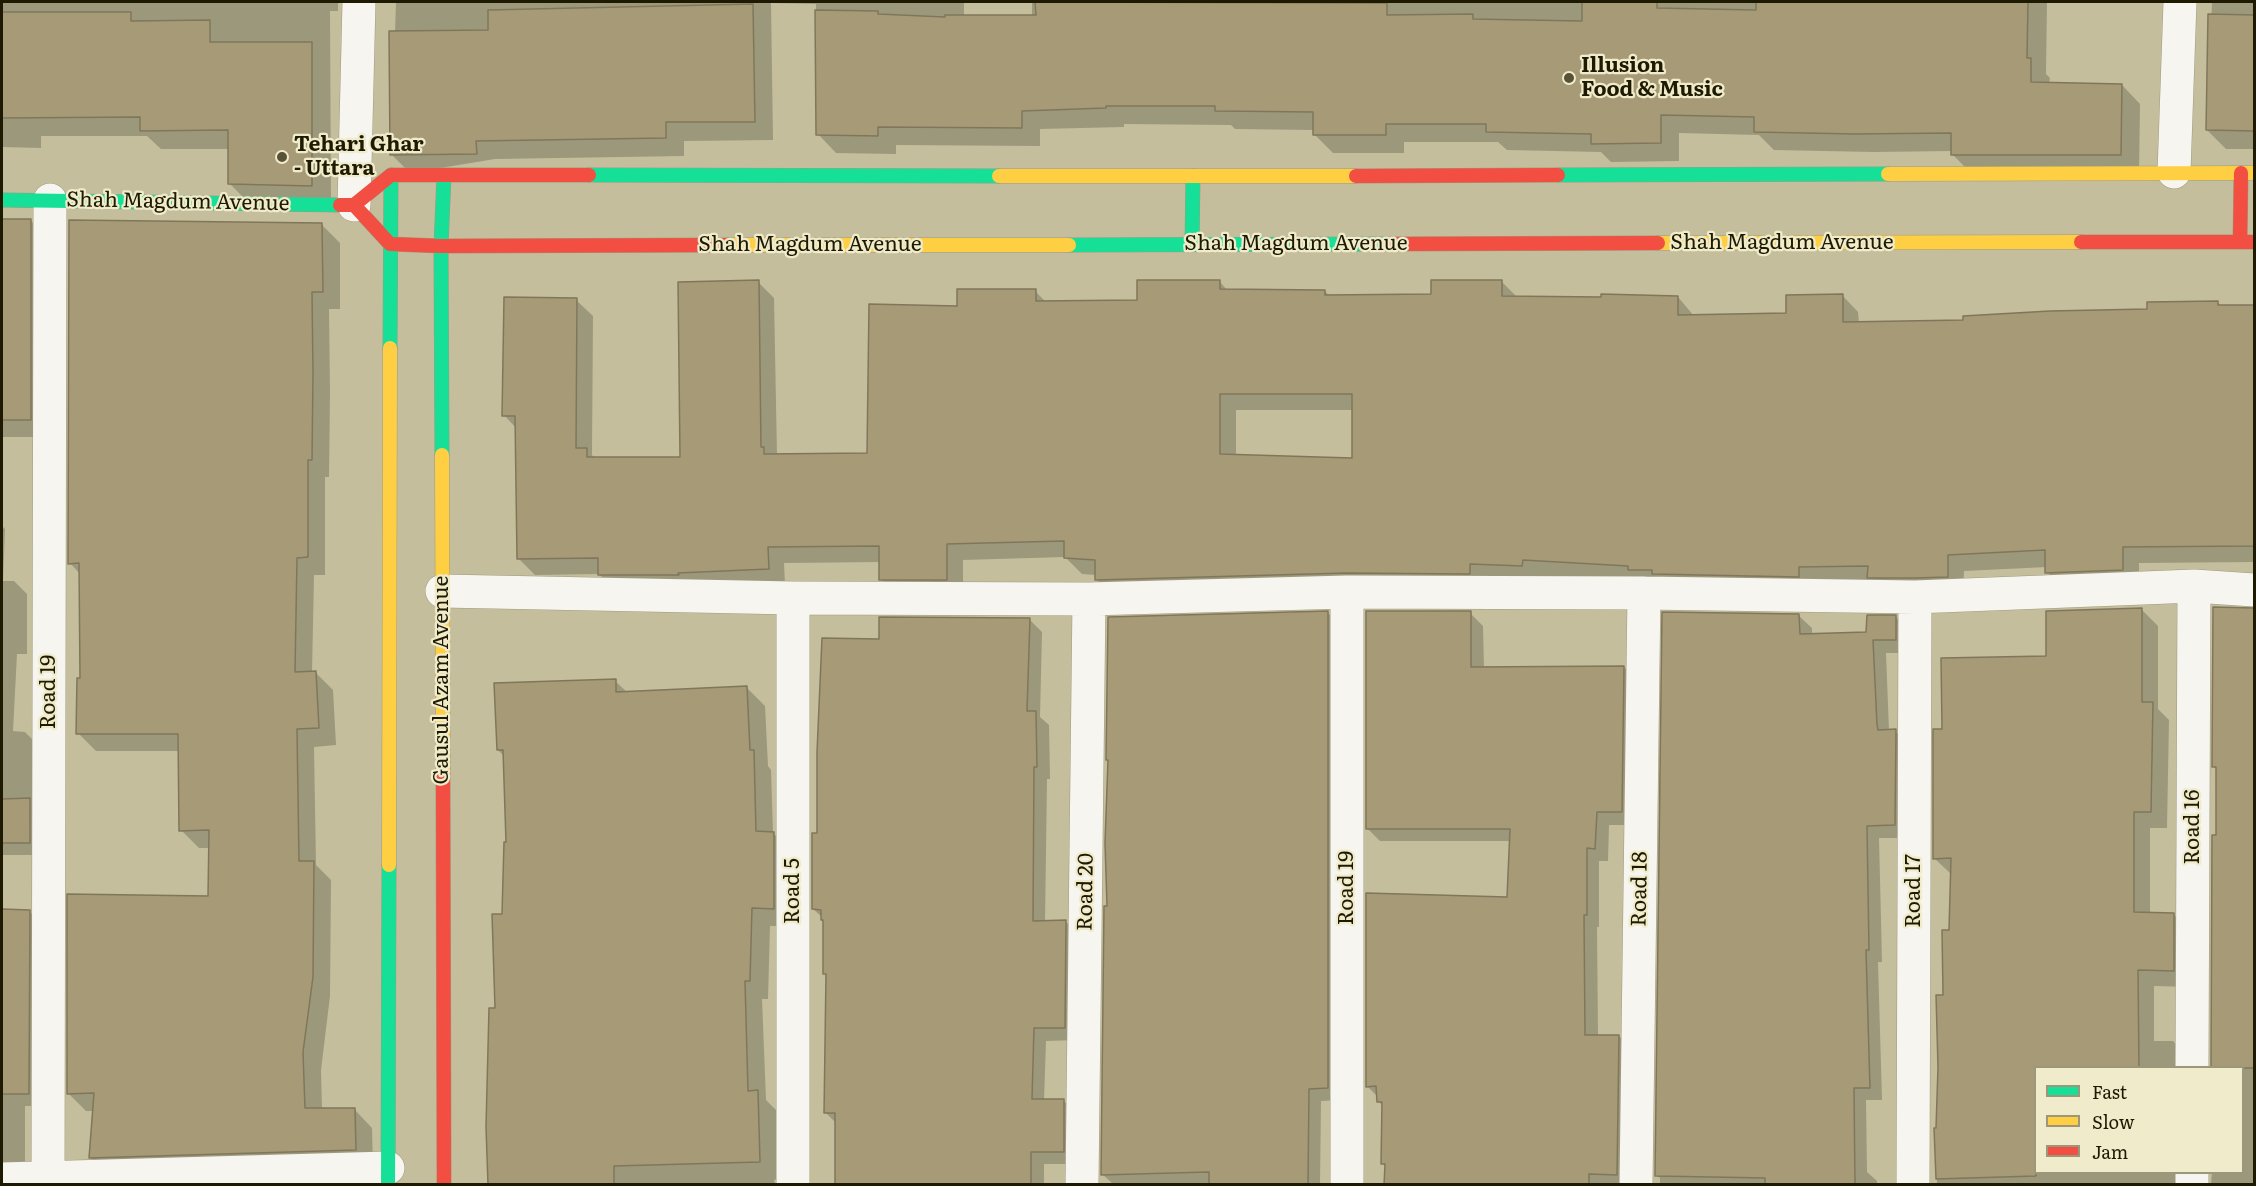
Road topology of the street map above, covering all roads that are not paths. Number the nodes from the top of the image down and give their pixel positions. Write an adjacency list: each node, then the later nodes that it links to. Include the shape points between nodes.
1 (359, 2): 10 (street)
2 (2180, 2): 3 (street)
3 (2174, 172): 4 (street); 7 (street)
4 (2248, 173): 11 (street)
5 (391, 175): 6 (street); 10 (street); 12 (street)
6 (444, 175): 7 (street); 14 (street, Gausul Azam Avenue)
7 (1193, 176): 13 (street)
8 (2, 200): 9 (street, Shah Magdum Avenue)
9 (50, 200): 10 (street, Shah Magdum Avenue); 26 (street, Road 19)
10 (354, 205): 12 (street)
11 (2247, 242): 13 (street, Shah Magdum Avenue)
12 (390, 244): 14 (street, Shah Magdum Avenue); 24 (street)
13 (1192, 245): 14 (street, Shah Magdum Avenue)
14 (441, 246): 17 (street, Gausul Azam Avenue)
15 (2194, 586): 16 (street); 20 (street); 23 (street, Road 16)
16 (2254, 590)
17 (442, 591): 21 (street); 27 (street, Gausul Azam Avenue)
18 (1347, 592): 19 (street); 22 (street); 30 (street, Road 19)
19 (1644, 593): 20 (street); 31 (street, Road 18)
20 (1915, 597): 32 (street, Road 17)
21 (793, 598): 22 (street); 28 (street, Road 5)
22 (1089, 599): 29 (street, Road 20)
23 (2192, 1066)
24 (388, 1176): 26 (street)
25 (2, 1179): 26 (street)
26 (48, 1182)
27 (444, 1185)
28 (794, 1185)
29 (1083, 1185)
30 (1347, 1185)
31 (1636, 1185)
32 (1913, 1185)

